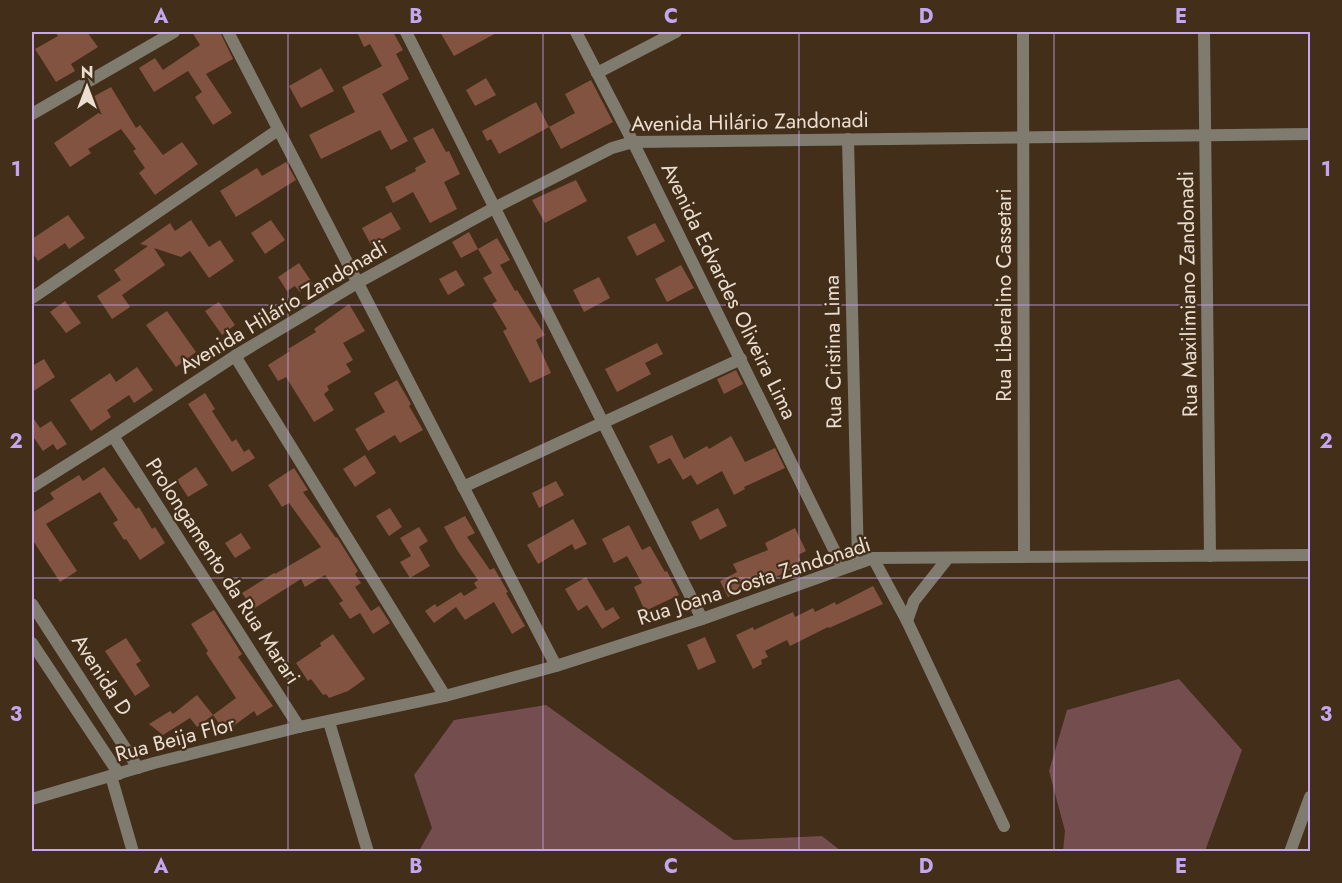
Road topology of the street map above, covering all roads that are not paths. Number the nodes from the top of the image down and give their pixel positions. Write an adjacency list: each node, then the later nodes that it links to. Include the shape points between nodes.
1 (174, 32): 9 (street)
2 (228, 32): 10 (street)
3 (406, 32): 16 (street)
4 (576, 32): 8 (street, Avenida Edvardes Oliveira Lima)
5 (676, 32): 8 (street)
6 (1023, 32): 13 (street, Rua Liberalino Cassetari)
7 (1204, 32): 12 (street, Rua Maxilimiano Zandonadi)
8 (597, 73): 15 (street, Avenida Edvardes Oliveira Lima)
9 (32, 114)
10 (278, 130): 17 (street); 18 (street)
11 (1311, 134): 12 (street, Avenida Hilário Zandonadi)
12 (1206, 135): 13 (street, Avenida Hilário Zandonadi); 26 (street, Rua Maxilimiano Zandonadi)
13 (1023, 137): 14 (street, Avenida Hilário Zandonadi); 27 (street, Rua Liberalino Cassetari)
14 (848, 139): 15 (street, Avenida Hilário Zandonadi); 30 (street, Rua Cristina Lima)
15 (633, 142): 16 (street, Avenida Hilário Zandonadi, via 612,148); 20 (street, Avenida Edvardes Oliveira Lima)
16 (494, 208): 17 (street, Avenida Hilário Zandonadi); 21 (street)
17 (357, 283): 19 (street, Avenida Hilário Zandonadi); 24 (street)
18 (32, 297)
19 (235, 356): 22 (street, Avenida Hilário Zandonadi); 38 (street)
20 (741, 359): 21 (street); 31 (street, Avenida Edvardes Oliveira Lima)
21 (602, 424): 24 (street); 33 (street)
22 (113, 436): 23 (street, Avenida Hilário Zandonadi); 40 (street, Prolongamento da Rua Marari)
23 (32, 487)
24 (463, 487): 37 (street)
25 (1311, 555): 26 (street, Rua Joana Costa Zandonadi)
26 (1210, 556): 27 (street, Rua Joana Costa Zandonadi)
27 (1024, 557): 29 (street, Rua Joana Costa Zandonadi)
28 (873, 558): 29 (street, Rua Joana Costa Zandonadi); 30 (street, Rua Joana Costa Zandonadi); 34 (street)
29 (948, 558): 34 (street, via 914,601)
30 (858, 563): 31 (street, Rua Joana Costa Zandonadi)
31 (843, 568): 33 (street, Rua Joana Costa Zandonadi)
32 (32, 604): 35 (street, Avenida D)
33 (702, 619): 37 (street, Rua Joana Costa Zandonadi)
34 (907, 621): 45 (street)
35 (55, 638): 36 (street); 41 (street, Avenida D)
36 (33, 647): 42 (street)
37 (556, 666): 38 (street, Rua Joana Costa Zandonadi)
38 (445, 696): 39 (street, Rua Joana Costa Zandonadi)
39 (329, 722): 40 (street, Rua Beija Flor); 47 (street)
40 (299, 727): 41 (street, Rua Beija Flor)
41 (138, 768): 42 (street, Rua Beija Flor)
42 (115, 775): 44 (street, Rua Beija Flor); 46 (street)
43 (1311, 797): 48 (street)
44 (32, 798)
45 (1004, 826)
46 (133, 852)
47 (368, 852)
48 (1290, 852)

